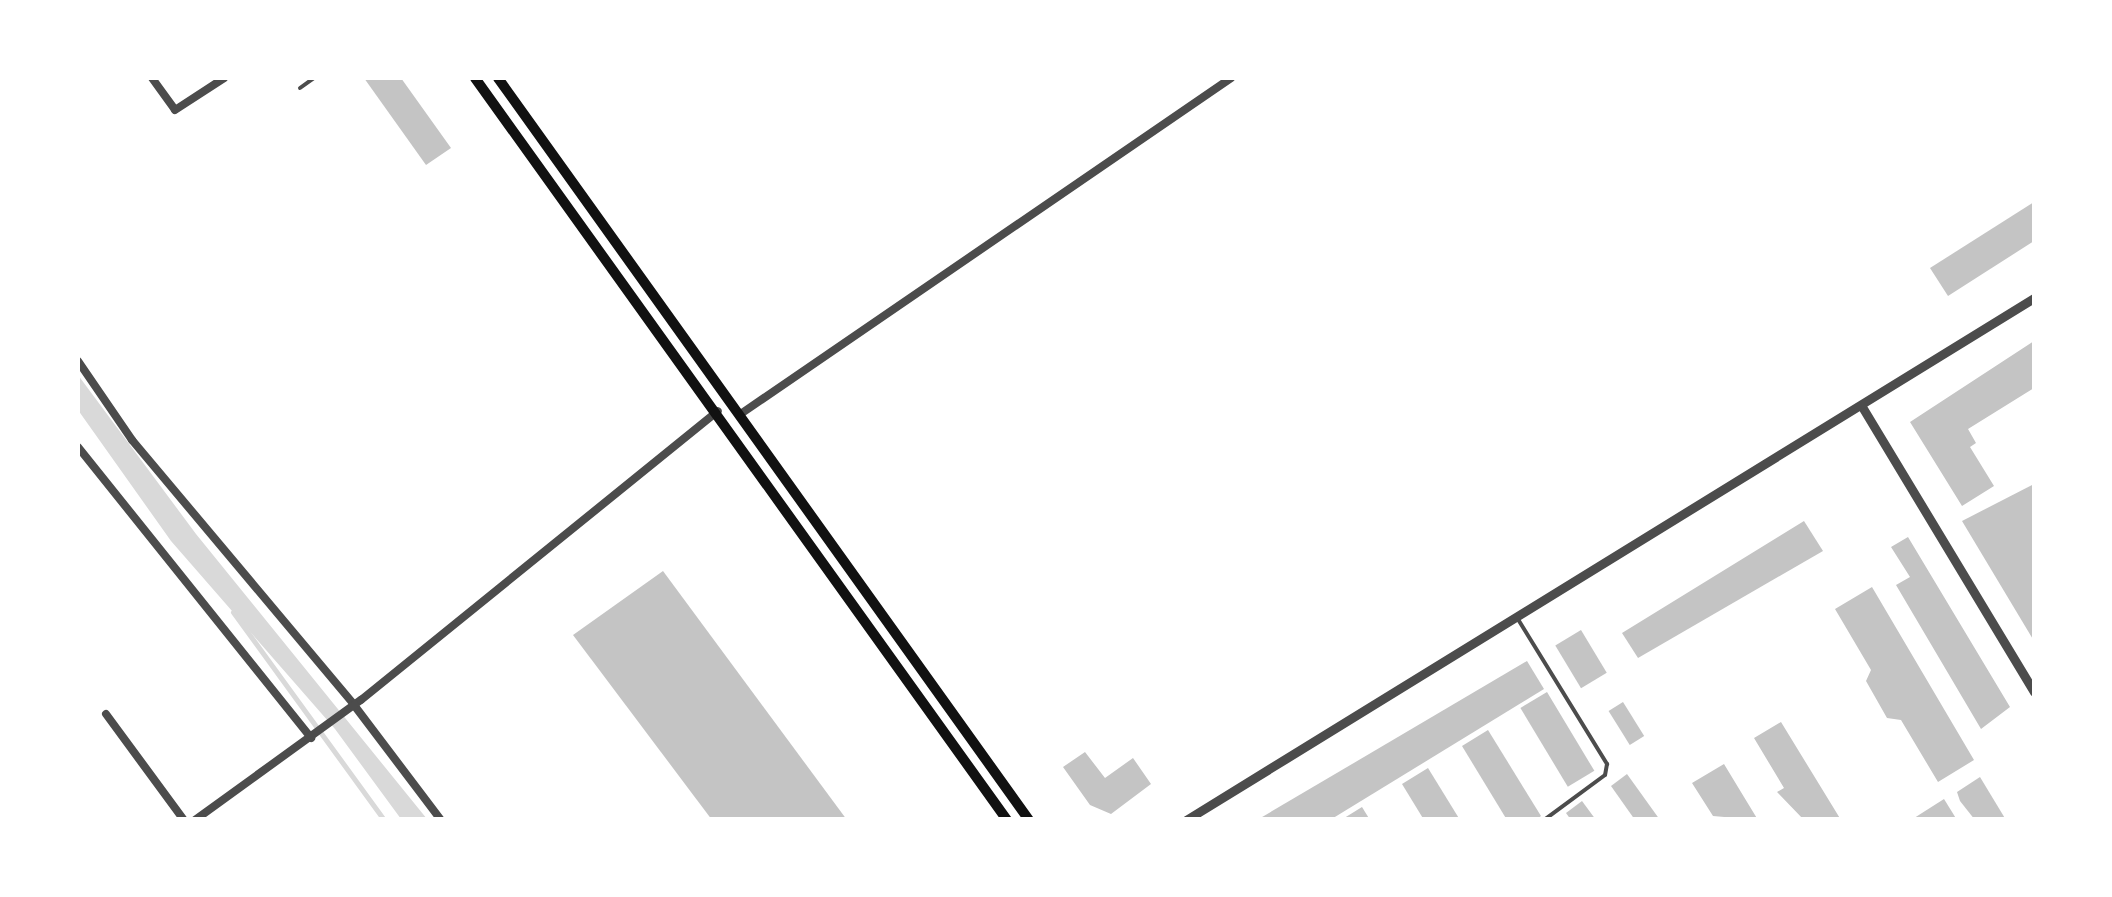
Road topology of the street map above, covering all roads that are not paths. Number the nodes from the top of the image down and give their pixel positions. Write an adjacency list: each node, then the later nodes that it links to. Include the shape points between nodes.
1 (152, 78): 2 (street, via 174,110)
2 (224, 78)
3 (314, 78): 7 (lane)
4 (476, 78): 11 (main road)
5 (498, 78): 12 (main road)
6 (1231, 78): 12 (street)
7 (300, 88)
8 (2034, 298): 10 (street)
9 (78, 361): 16 (street, via 168,485)
10 (1861, 404): 14 (street); 15 (street)
11 (718, 412): 16 (street); 22 (main road)
12 (742, 413): 23 (main road)
13 (78, 448): 18 (street)
14 (1516, 616): 24 (street); 25 (lane, via 1607,764 1605,775)
15 (2034, 692)
16 (354, 705): 18 (street); 21 (street)
17 (106, 714): 19 (street)
18 (311, 738): 20 (street)
19 (184, 820)
20 (195, 820)
21 (440, 820)
22 (1007, 820)
23 (1029, 820)
24 (1186, 820)
25 (1544, 820)

